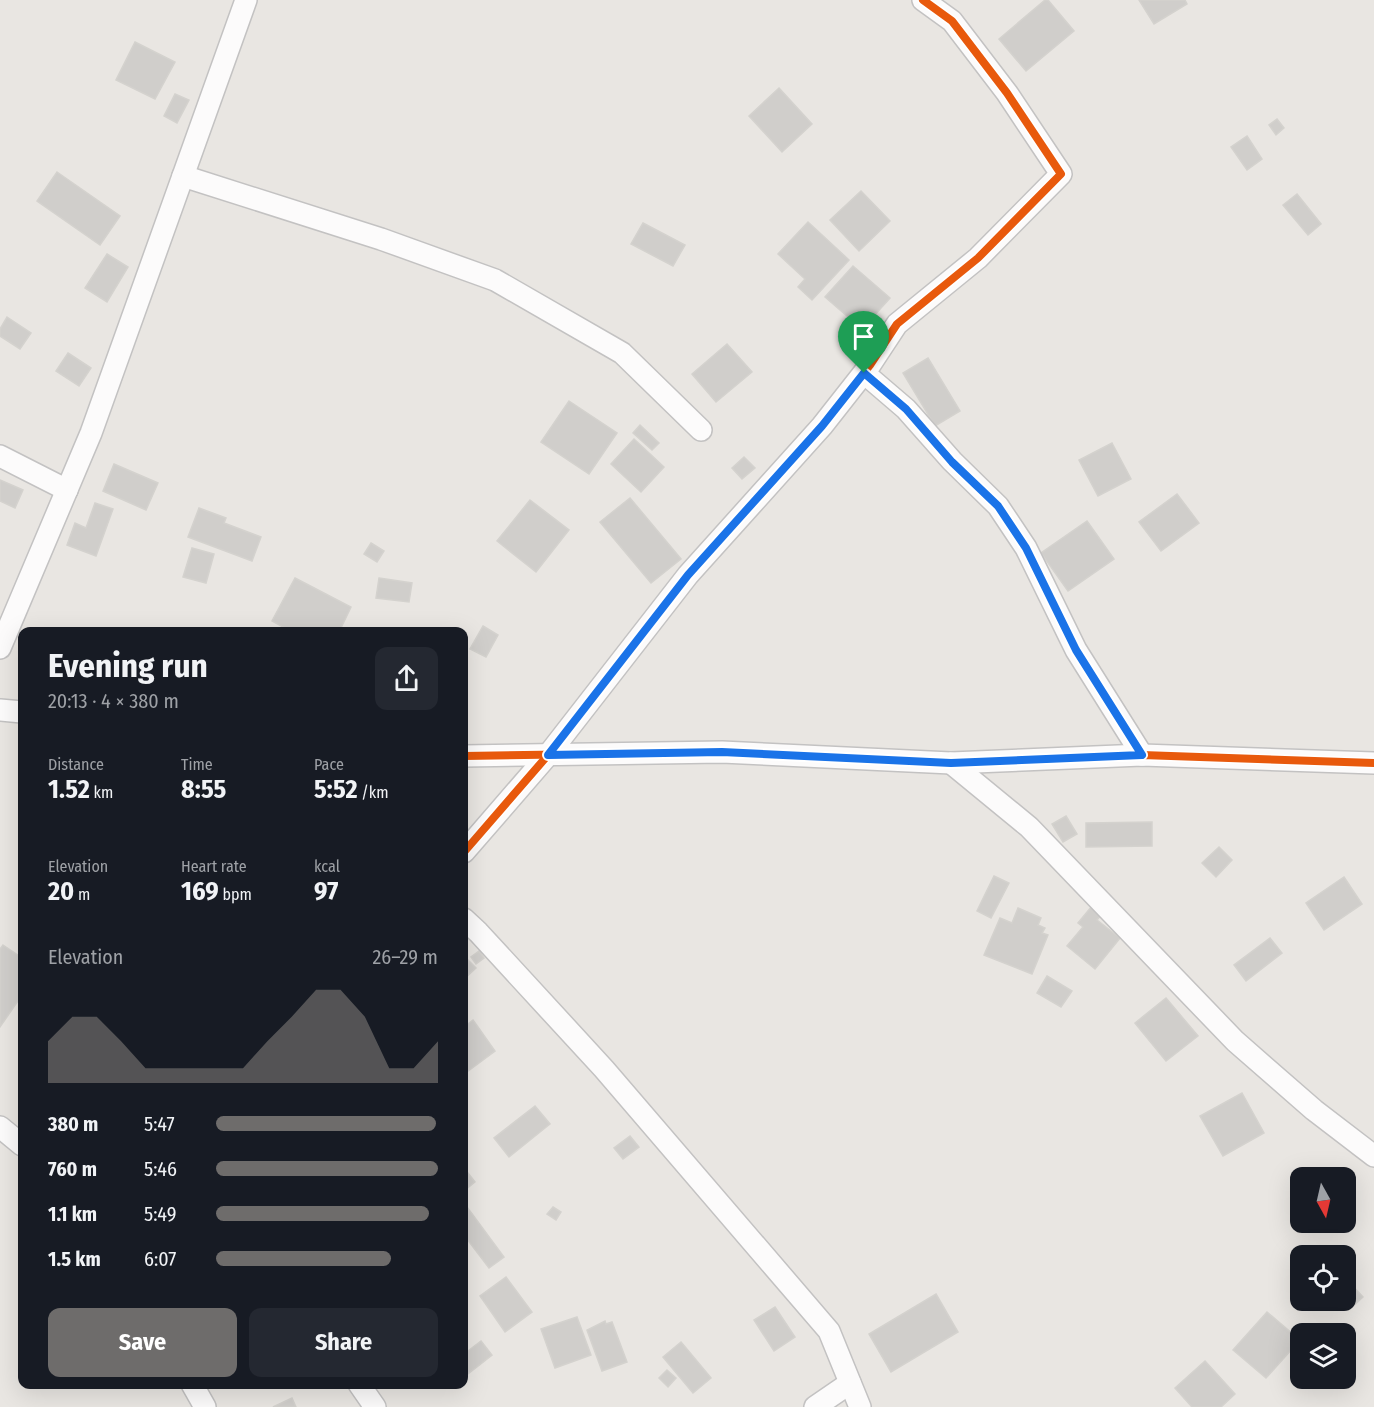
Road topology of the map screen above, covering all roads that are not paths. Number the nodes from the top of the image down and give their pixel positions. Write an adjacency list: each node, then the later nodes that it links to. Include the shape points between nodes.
1 (246, 0): 3 (street)
2 (923, 0): 4 (street, via 952,21 1007,93 1061,174 978,258 897,324)
3 (183, 176): 5 (street, via 495,280 622,354); 7 (street)
4 (864, 373): 11 (street, via 822,426 688,575); 12 (street, via 906,409 952,462 998,506 1026,548 1076,650)
5 (700, 430)
6 (0, 456): 7 (street)
7 (67, 490): 8 (street)
8 (0, 648)
9 (0, 710): 10 (street)
10 (18, 712)
11 (548, 755): 13 (street); 14 (street, via 722,752); 16 (street)
12 (1142, 755): 14 (street); 15 (street)
13 (468, 756)
14 (951, 763): 20 (street, via 1058,854 1235,1041)
15 (1374, 764)
16 (468, 847)
17 (468, 923): 21 (street, via 604,1069 829,1331)
18 (0, 1127): 19 (street)
19 (18, 1142)
20 (1374, 1156)
21 (850, 1383): 26 (street); 27 (street)
22 (195, 1389): 24 (street)
23 (362, 1389): 25 (street)
24 (205, 1407)
25 (375, 1407)
26 (815, 1407)
27 (860, 1407)

